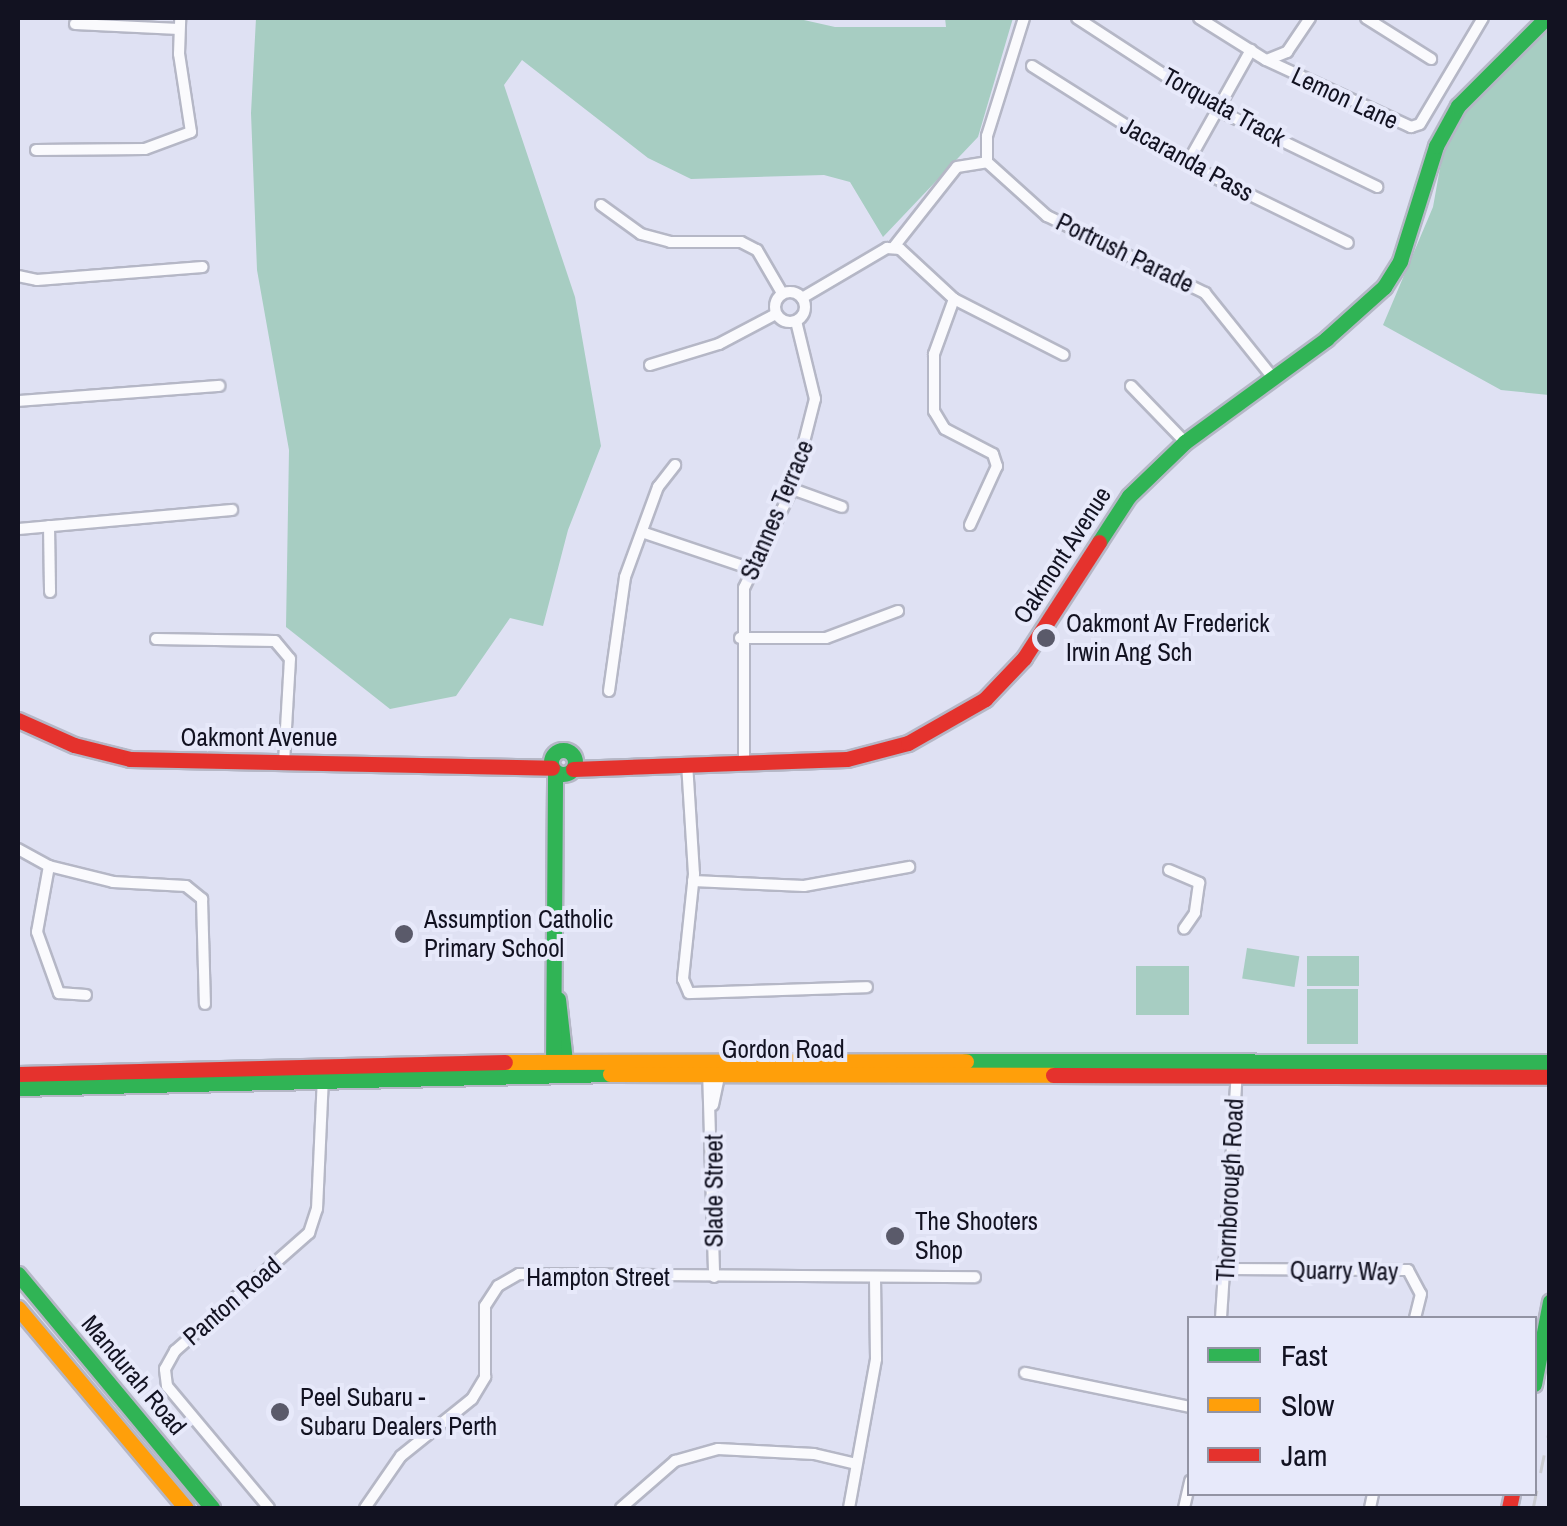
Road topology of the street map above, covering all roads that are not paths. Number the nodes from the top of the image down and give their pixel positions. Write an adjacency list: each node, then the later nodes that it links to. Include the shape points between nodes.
1 (1024, 18): 16 (street, via 987,136)
2 (1077, 18): 14 (street, Torquata Track)
3 (1198, 18): 10 (street)
4 (1310, 18): 12 (street, via 1287,52)
5 (1366, 18): 11 (street)
6 (1483, 18): 12 (street, Lemon Lane, via 1420,124 1411,128)
7 (1546, 18): 31 (main road, Oakmont Avenue, via 1458,106 1436,146 1400,260 1384,287)
8 (180, 23): 9 (street); 15 (street, via 192,132 146,150)
9 (75, 24)
10 (1251, 50): 12 (street); 14 (street)
11 (1432, 59)
12 (1266, 60)
13 (1032, 66): 17 (street, Jacaranda Pass)
14 (1218, 110): 17 (street); 18 (street, Torquata Track)
15 (36, 150)
16 (987, 162): 21 (street, via 957,167); 31 (street, Portrush Parade, via 1047,216 1205,292)
17 (1187, 164): 20 (street, Jacaranda Pass)
18 (1377, 188)
19 (601, 205): 24 (street, via 641,234 670,242 742,242 766,262)
20 (1348, 244)
21 (893, 248): 25 (street); 26 (street)
22 (202, 267): 23 (street)
23 (18, 276)
24 (782, 293): 25 (street); 27 (street)
25 (802, 298): 28 (street, via 805,311)
26 (954, 299): 29 (street); 40 (street, via 934,354 934,412 945,429 993,454 997,466)
27 (776, 314): 28 (street); 30 (street, via 719,344)
28 (796, 321): 37 (street, Stannes Terrace, via 815,399)
29 (1064, 355)
30 (650, 365)
31 (1273, 378): 35 (main road, Oakmont Avenue)
32 (219, 386): 34 (street)
33 (1131, 386): 35 (street)
34 (18, 401)
35 (1186, 442): 53 (main road, Oakmont Avenue, via 1111,518 1024,658 972,710 908,743 859,757)
36 (675, 464): 43 (street, via 658,487)
37 (792, 489): 38 (street); 44 (street, Stannes Terrace)
38 (842, 507)
39 (232, 510): 41 (street)
40 (970, 525)
41 (48, 526): 42 (street); 45 (street)
42 (18, 529)
43 (642, 532): 44 (street); 49 (street, via 613,632)
44 (749, 568): 47 (street, Stannes Terrace)
45 (50, 592)
46 (898, 612): 47 (street, via 826,638)
47 (740, 638): 53 (street, Stannes Terrace)
48 (156, 639): 51 (street, via 275,642 290,659)
49 (609, 691)
50 (18, 720): 51 (main road, Oakmont Avenue, via 74,745 130,759)
51 (284, 762): 54 (main road, Oakmont Avenue)
52 (686, 763): 53 (main road, Oakmont Avenue); 54 (main road, Oakmont Avenue); 59 (street)
53 (744, 763)
54 (562, 765): 65 (main road, via 554,824)
55 (18, 849): 56 (street)
56 (48, 866): 62 (street, via 36,932 59,993); 63 (street, via 113,882 186,886 202,899)
57 (909, 868): 59 (street, via 804,886)
58 (1169, 870): 60 (street, via 1199,883 1195,913)
59 (693, 881): 61 (street, via 688,993)
60 (1184, 929)
61 (867, 987)
62 (86, 995)
63 (205, 1004)
64 (1550, 1062): 68 (main road, Gordon Road)
65 (560, 1067): 66 (main road, Gordon Road); 69 (main road, Gordon Road)
66 (714, 1067): 67 (main road, Gordon Road); 76 (street, Slade Street)
67 (1237, 1068): 68 (main road, Gordon Road); 74 (street, Thornborough Road)
68 (1515, 1070): 71 (main road, Gordon Road)
69 (323, 1072): 72 (main road, Gordon Road); 89 (street, Panton Road, via 317,1209 310,1233 174,1352 165,1369 167,1386)
70 (18, 1074): 72 (main road, Gordon Road)
71 (1550, 1078)
72 (70, 1079): 73 (main road, Gordon Road)
73 (18, 1088)
74 (1228, 1269): 81 (street, Thornborough Road); 82 (street, Quarry Way, via 1408,1270 1421,1294)
75 (18, 1274): 88 (main road, Mandurah Road)
76 (714, 1277): 77 (street, Hampton Street); 90 (street, Hampton Street, via 519,1274 498,1286 485,1306 485,1377 472,1400 402,1456)
77 (875, 1277): 78 (street, Hampton Street); 86 (street, via 876,1359)
78 (975, 1277)
79 (1550, 1302): 83 (main road)
80 (18, 1308): 87 (main road, Mandurah Road)
81 (1221, 1316)
82 (1416, 1316)
83 (1537, 1369)
84 (1024, 1374): 85 (street)
85 (1187, 1406)
86 (856, 1464): 91 (street, via 814,1454 718,1449 675,1461); 92 (street)
87 (186, 1508)
88 (212, 1508)
89 (269, 1508)
90 (366, 1508)
91 (621, 1508)
92 (849, 1508)

